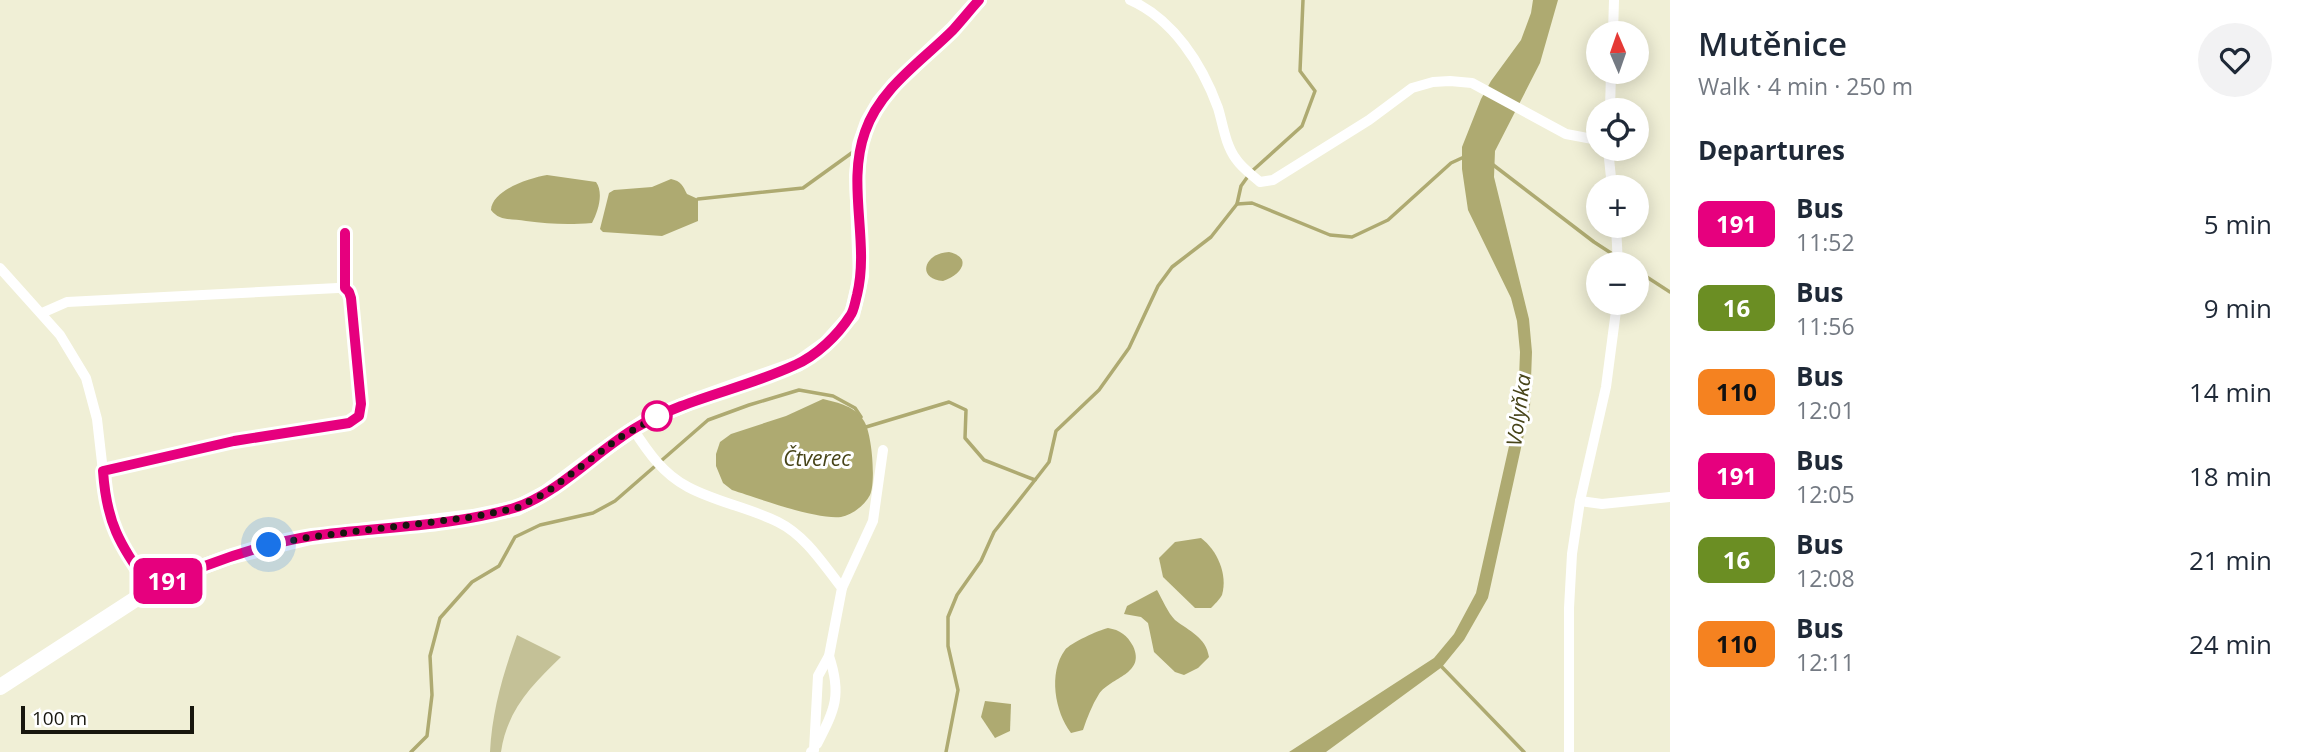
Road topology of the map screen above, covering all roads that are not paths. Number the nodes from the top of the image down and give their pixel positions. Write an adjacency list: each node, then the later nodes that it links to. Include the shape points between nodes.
1 (979, 0): 11 (street, via 895,84 865,130 857,175 861,276 852,315 826,344 797,364 679,406)
2 (1130, 0): 5 (street, via 1152,13 1187,48 1217,106 1230,148 1259,182 1273,180 1412,88 1433,82 1478,86 1566,134)
3 (1614, 0): 4 (street)
4 (1613, 21)
5 (1586, 138)
6 (345, 233): 8 (street)
7 (0, 268): 9 (street)
8 (345, 288): 9 (street, via 67,302); 13 (street, via 351,298 361,404 354,421 234,441)
9 (42, 313): 13 (street, via 86,378)
10 (1615, 315): 15 (street, via 1606,387)
11 (633, 429): 16 (street, via 652,458 689,488 779,523 806,542); 17 (street, via 547,492 517,508 269,545)
12 (883, 450): 16 (street, via 873,521)
13 (103, 471): 17 (street, via 108,515 118,540)
14 (1670, 497): 15 (street, via 1602,504)
15 (1580, 501): 21 (street, via 1569,608)
16 (842, 588): 18 (street)
17 (151, 589): 19 (street)
18 (829, 656): 20 (street, via 818,676); 20 (street, via 836,678 833,713)
19 (0, 687)
20 (813, 751)
21 (1569, 752)

